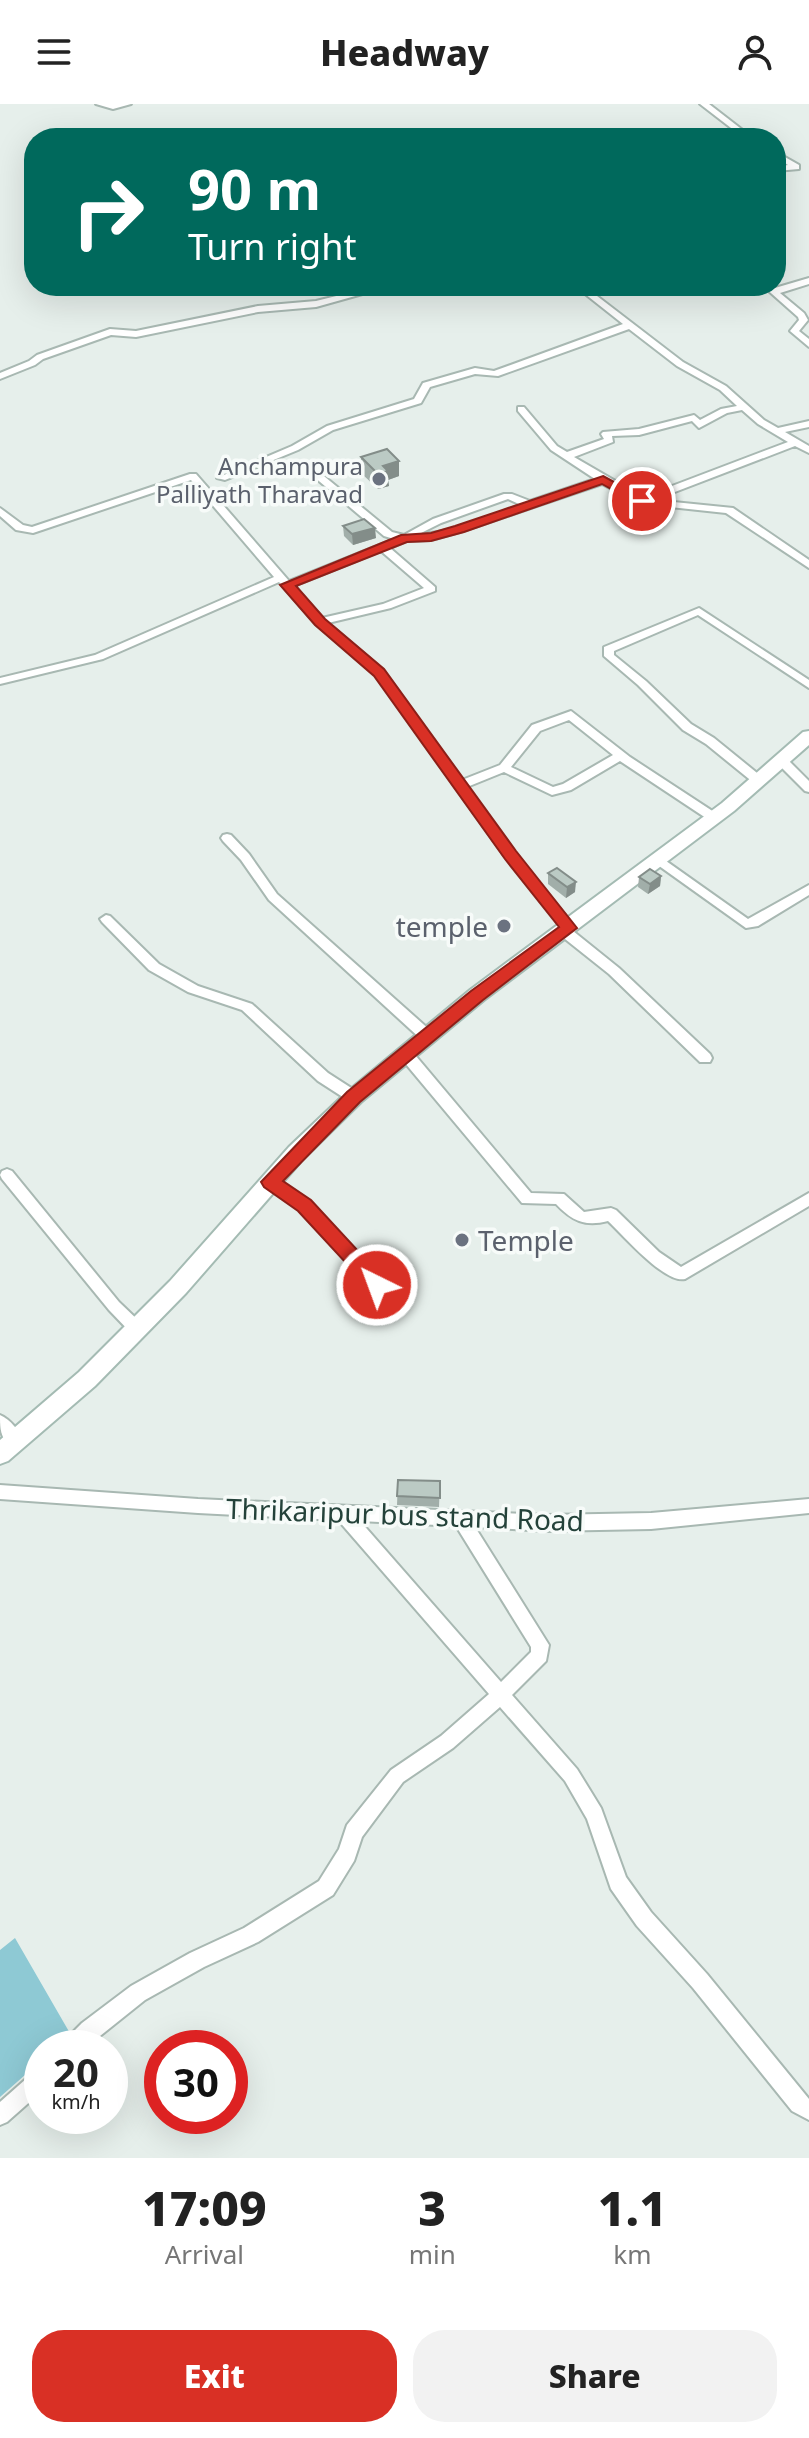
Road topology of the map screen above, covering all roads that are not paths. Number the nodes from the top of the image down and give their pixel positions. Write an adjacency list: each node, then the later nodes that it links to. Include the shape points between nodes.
1 (100, 104): 2 (street)
2 (127, 104)
3 (704, 104): 4 (street)
4 (736, 128)
5 (786, 160): 6 (street)
6 (796, 167): 7 (street); 8 (street)
7 (786, 168)
8 (809, 170)
9 (809, 281): 10 (street)
10 (786, 286)
11 (348, 296): 16 (street, via 136,334 110,332)
12 (592, 296): 14 (street)
13 (779, 296): 15 (street, via 804,320 794,331)
14 (630, 325): 20 (street, via 680,364 723,388); 25 (street, via 495,374 475,371 426,385 418,401 330,428)
15 (809, 344)
16 (0, 376)
17 (739, 408): 23 (street, via 699,425 694,418 606,434 610,440)
18 (521, 409): 23 (street)
19 (809, 424): 20 (street)
20 (775, 431): 21 (street)
21 (796, 442): 22 (street); 27 (street)
22 (809, 450)
23 (566, 456): 26 (street)
24 (316, 474): 29 (street, via 388,534)
25 (222, 478)
26 (603, 480): 27 (street); 29 (street, via 431,537)
27 (642, 501): 31 (street, via 729,510)
28 (1, 514): 32 (street, via 20,528 33,530 193,476)
29 (405, 538): 30 (street)
30 (383, 547): 32 (street); 33 (street, via 431,589)
31 (809, 565)
32 (284, 581): 33 (street); 34 (street, via 99,657)
33 (320, 622): 41 (street, via 379,672)
34 (0, 681)
35 (809, 685): 40 (street, via 699,611 608,649 609,656 687,727)
36 (809, 736): 38 (main road)
37 (621, 756): 39 (street, via 552,791); 39 (street, via 571,715 536,728); 43 (street)
38 (781, 760): 40 (main road); 42 (street)
39 (504, 768): 41 (street)
40 (758, 780): 43 (main road)
41 (460, 785): 48 (street)
42 (809, 788)
43 (713, 817): 45 (main road)
44 (227, 838): 49 (street, via 273,897)
45 (659, 860): 46 (street, via 746,924); 48 (main road)
46 (809, 889)
47 (106, 919): 52 (street, via 154,967 193,989 247,1007 323,1077)
48 (567, 930): 49 (main road); 51 (street)
49 (427, 1036): 50 (main road)
50 (405, 1053): 52 (main road); 55 (street, via 527,1199 559,1198 576,1217 591,1220 611,1214 680,1275)
51 (705, 1058)
52 (354, 1097): 54 (main road)
53 (7, 1175): 57 (street)
54 (270, 1182): 56 (street, via 304,1205); 57 (main road)
55 (809, 1199)
56 (377, 1285)
57 (137, 1329): 59 (main road)
58 (0, 1422): 59 (street)
59 (16, 1441): 60 (main road)
60 (0, 1454)
61 (0, 1492): 63 (street, Thrikaripur bus stand Road)
62 (809, 1506): 64 (street, Thrikaripur bus stand Road, via 651,1521)
63 (341, 1512): 64 (street, Thrikaripur bus stand Road); 65 (street)
64 (462, 1521): 65 (street, via 540,1645 540,1655)
65 (501, 1694): 66 (street, via 447,1742 397,1776 354,1832 326,1888 251,1935 138,1993); 68 (street, via 589,1801 614,1874 644,1919)
66 (89, 2030)
67 (24, 2094): 69 (street)
68 (809, 2110)
69 (0, 2115)

